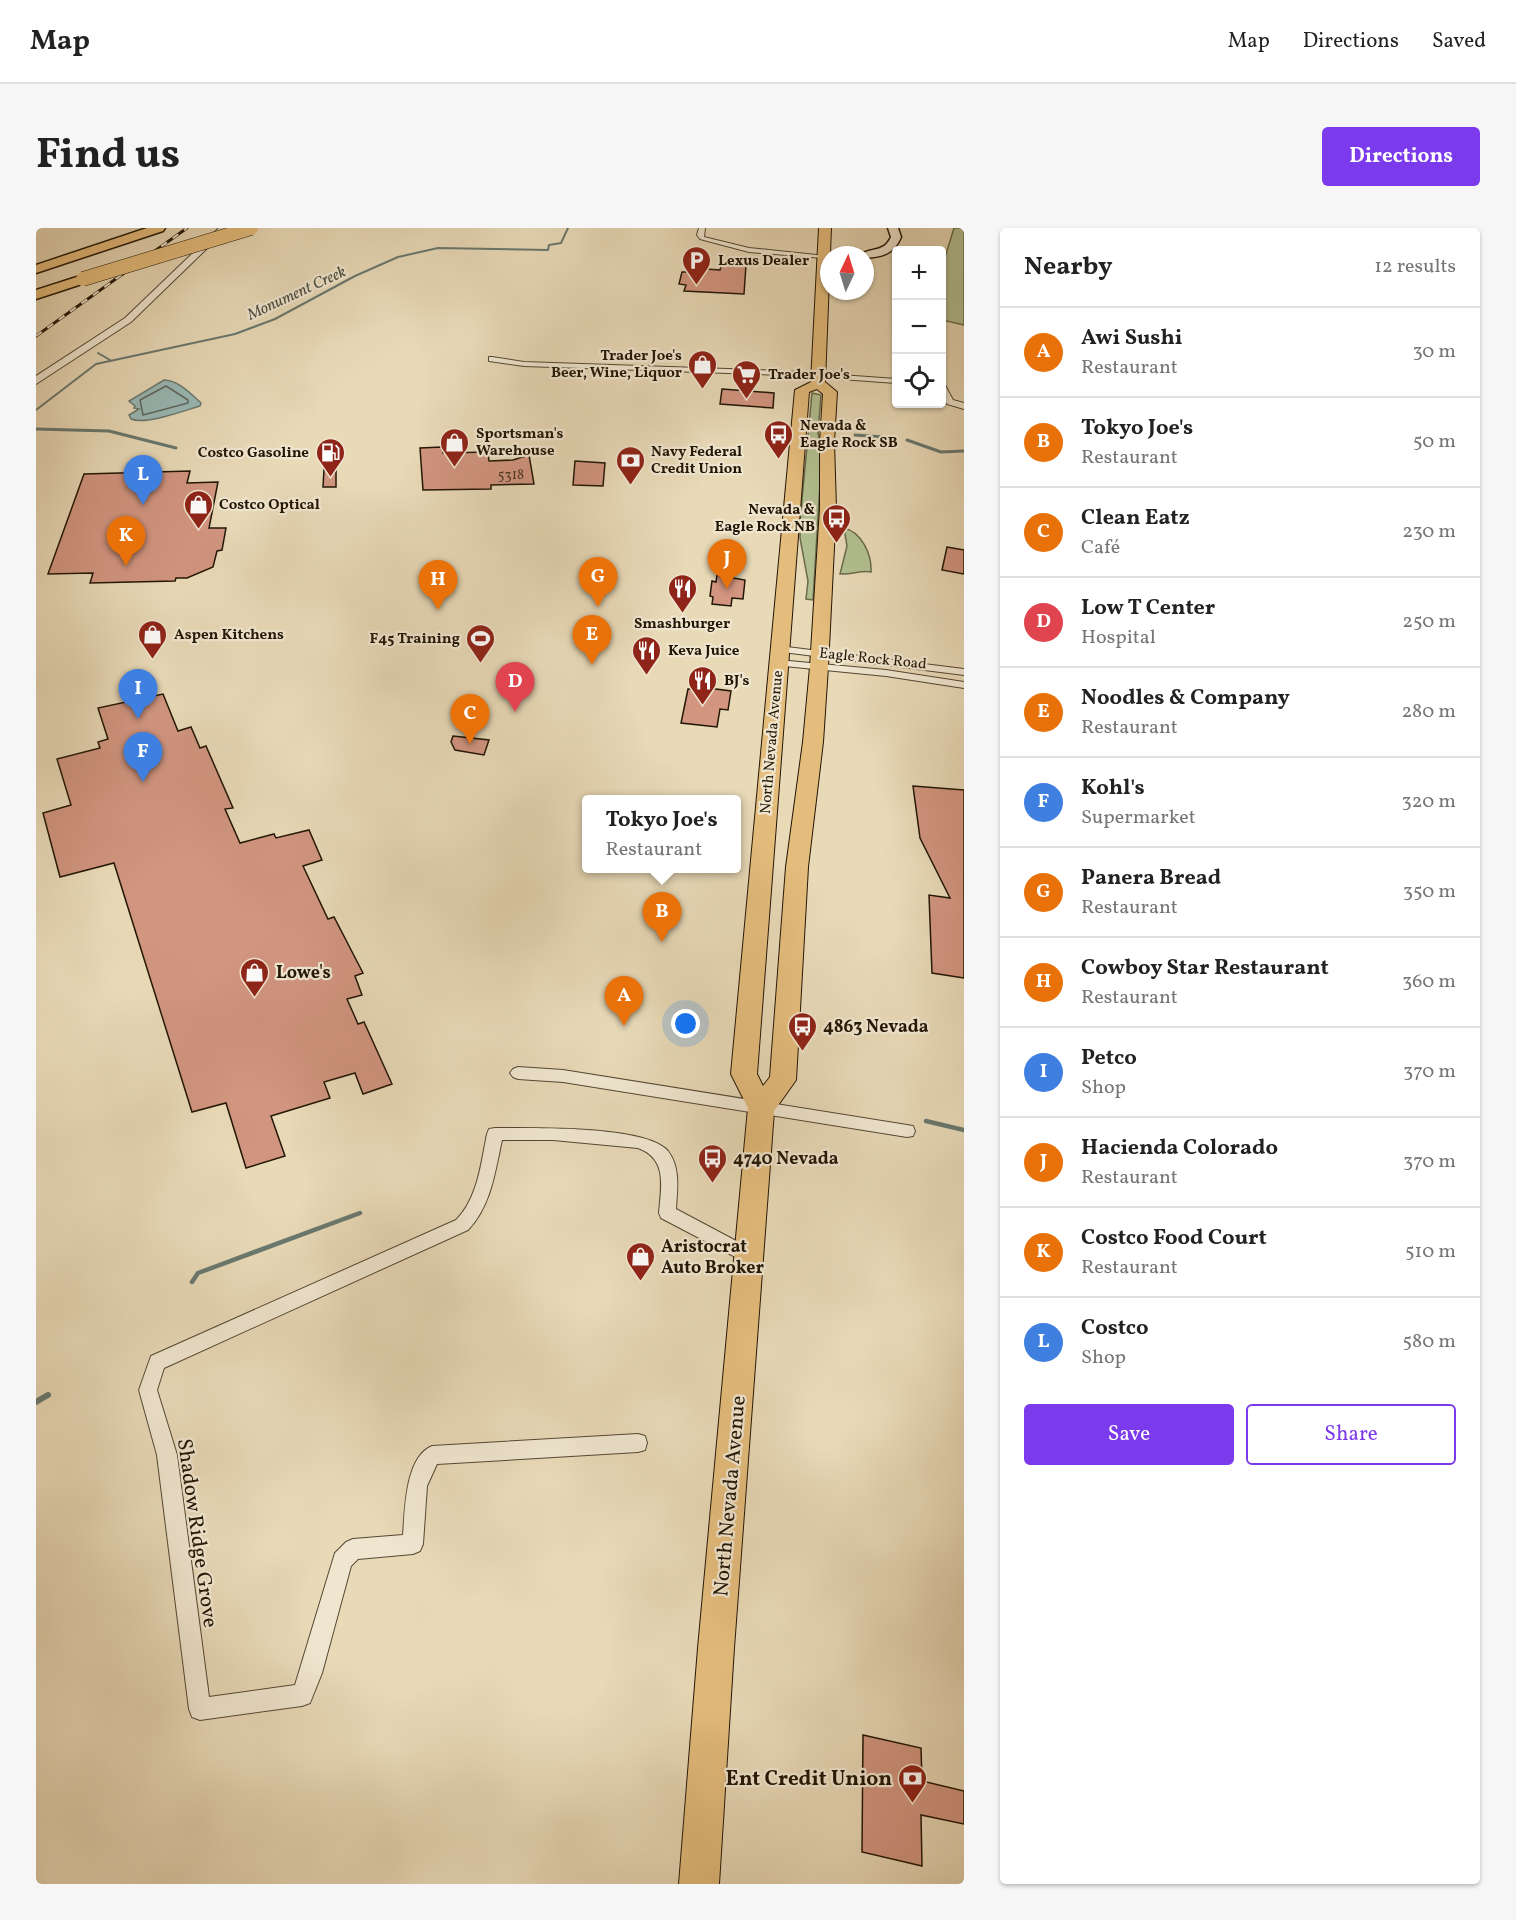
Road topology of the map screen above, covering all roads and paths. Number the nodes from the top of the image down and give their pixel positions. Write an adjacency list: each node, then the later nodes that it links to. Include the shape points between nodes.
1 (212, 228): 8 (street, via 202,240)
2 (224, 228): 8 (street)
3 (251, 228): 16 (highway, bridge)
4 (702, 228): 11 (street, via 700,236 734,247)
5 (825, 228): 9 (main road)
6 (893, 228): 10 (main road, via 896,237 891,249)
7 (162, 232): 14 (highway); 15 (highway)
8 (203, 246): 22 (street, via 128,320)
9 (826, 246)
10 (874, 254)
11 (820, 255)
12 (892, 257): 13 (main road)
13 (874, 259)
14 (36, 269)
15 (36, 282)
16 (36, 295)
17 (824, 300): 21 (main road)
18 (492, 359): 20 (street)
19 (495, 368): 20 (street)
20 (607, 372): 21 (street)
21 (818, 379): 23 (street); 24 (street); 27 (main road, North Nevada Avenue, via 802,390); 28 (main road, via 830,392)
22 (36, 381)
23 (892, 381)
24 (892, 390)
25 (946, 396): 26 (street, via 950,402)
26 (964, 406)
27 (778, 656): 28 (street, Eagle Rock Road); 32 (main road, North Nevada Avenue, via 744,1074)
28 (819, 661): 29 (street, Eagle Rock Road); 30 (street, Eagle Rock Road); 32 (main road, via 797,867 783,1080)
29 (964, 672)
30 (964, 685)
31 (519, 1073): 32 (street, via 562,1076)
32 (761, 1108): 33 (street); 34 (main road, North Nevada Avenue)
33 (907, 1131)
34 (749, 1256): 35 (street, Shadow Ridge Grove, via 667,1213 668,1161 652,1145 554,1134 495,1134 477,1205 462,1225 156,1362 148,1390 167,1455 200,1709 302,1695 342,1560 353,1549 413,1544 417,1479 432,1455); 36 (main road, North Nevada Avenue)
35 (638, 1443)
36 (699, 1884)

